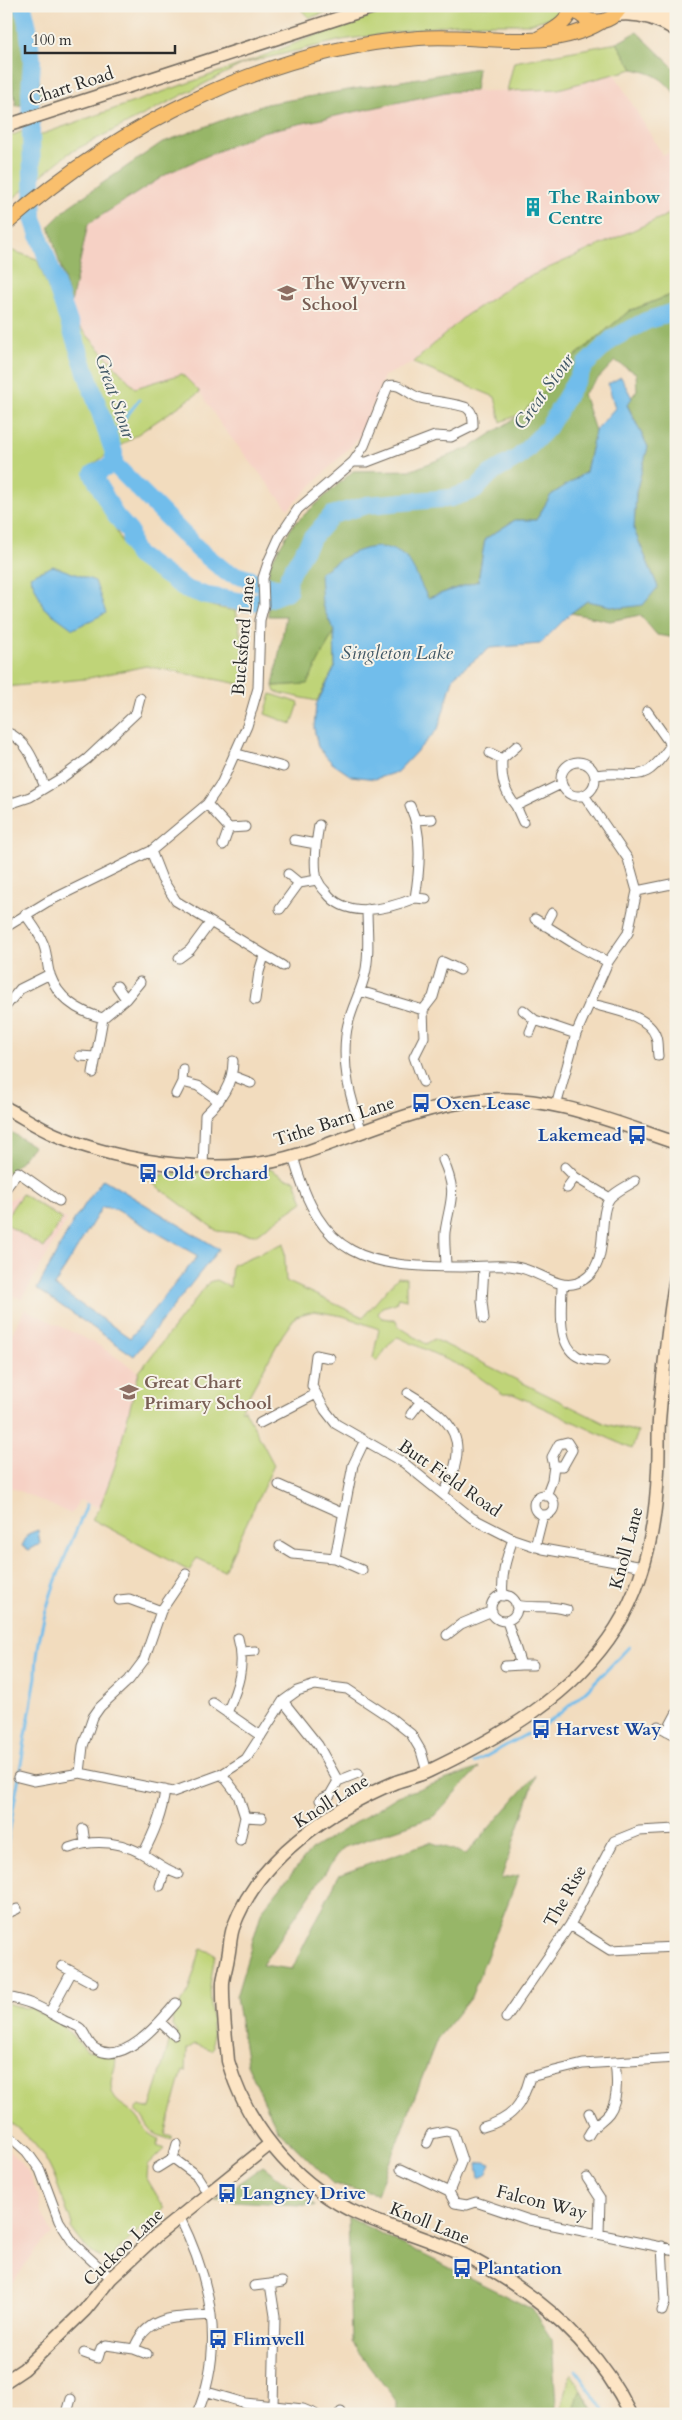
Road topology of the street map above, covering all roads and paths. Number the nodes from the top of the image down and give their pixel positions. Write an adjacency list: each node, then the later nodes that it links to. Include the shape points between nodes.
1 (376, 6): 9 (street, Chart Road)
2 (572, 6): 5 (main road, via 584,19); 8 (main road, via 564,22)
3 (649, 6): 6 (street)
4 (618, 11): 5 (main road); 7 (street, via 660,21)
5 (601, 22): 8 (main road, via 572,35)
6 (676, 26)
7 (676, 30)
8 (536, 39): 10 (main road, via 418,38 360,46 303,59 188,103 136,130 50,187)
9 (10, 125)
10 (6, 224)
11 (352, 462): 11 (street, Bucksford Lane, via 364,446 388,386 394,384 417,398 467,408 474,416 474,426 451,437 435,436 367,462); 17 (street, Bucksford Lane, via 298,509 280,536 263,586 258,688 247,726)
12 (140, 698): 23 (street, via 136,713 87,759)
13 (647, 711): 16 (street)
14 (6, 732): 23 (street, via 14,734 31,754)
15 (517, 746): 19 (street)
16 (673, 746): 21 (street, via 657,765 642,774 614,772)
17 (234, 753): 20 (street); 25 (street, Bucksford Lane, via 222,782)
18 (490, 754): 19 (street)
19 (502, 760): 28 (street, via 501,776)
20 (283, 767)
21 (594, 775): 22 (street, via 585,764 570,764 561,776); 24 (street, via 594,783)
22 (562, 784): 24 (street, via 570,794); 28 (street)
23 (45, 787): 26 (street)
24 (584, 795): 43 (street, via 628,859)
25 (207, 804): 34 (street); 38 (street, Bucksford Lane)
26 (6, 805)
27 (410, 806): 30 (street)
28 (516, 806): 31 (street)
29 (432, 819): 30 (street)
30 (416, 820): 44 (street, via 419,871)
31 (523, 822)
32 (319, 825): 36 (street)
33 (245, 827): 34 (street)
34 (229, 828): 37 (street)
35 (294, 840): 36 (street)
36 (316, 844): 40 (street)
37 (224, 845)
38 (151, 851): 49 (street, Bucksford Lane); 51 (street, via 176,902)
39 (288, 874): 41 (street)
40 (317, 880): 41 (street); 46 (street, via 330,898 344,908)
41 (299, 883): 47 (street)
42 (676, 884): 43 (street)
43 (637, 891): 56 (street, via 628,933)
44 (415, 898): 45 (street); 46 (street, via 396,906)
45 (426, 899)
46 (367, 909): 62 (street, via 367,964)
47 (280, 910)
48 (552, 913): 52 (street)
49 (25, 914): 53 (street, Bucksford Lane); 59 (street, via 42,941)
50 (535, 919): 52 (street)
51 (210, 924): 54 (street); 55 (street, via 190,950)
52 (545, 926): 56 (street)
53 (6, 927)
54 (264, 956): 57 (street); 64 (street)
55 (179, 958)
56 (608, 962): 65 (street)
57 (283, 966)
58 (460, 970): 67 (street, via 443,962 433,997)
59 (50, 974): 66 (street, via 20,990); 69 (street, via 72,1006)
60 (140, 982): 63 (street)
61 (117, 986): 63 (street)
62 (360, 991): 67 (street); 87 (street, via 349,1012 344,1052 350,1096)
63 (126, 999): 69 (street)
64 (255, 1000)
65 (589, 1003): 72 (street); 74 (street, via 639,1019 651,1027 656,1036)
66 (6, 1006)
67 (423, 1010): 81 (street, via 424,1037 414,1057)
68 (523, 1010): 70 (street)
69 (103, 1018): 75 (street)
70 (535, 1020): 71 (street); 72 (street)
71 (530, 1032)
72 (576, 1034): 85 (street)
73 (80, 1056): 75 (street)
74 (658, 1056)
75 (95, 1057): 78 (street)
76 (233, 1062): 79 (street)
77 (184, 1070): 80 (street)
78 (93, 1074)
79 (233, 1076): 82 (street); 84 (street)
80 (182, 1082): 83 (street); 84 (street, via 198,1086)
81 (422, 1082)
82 (251, 1083)
83 (176, 1094)
84 (219, 1101): 91 (street, via 205,1115 203,1123)
85 (556, 1106): 87 (street, Tithe Barn Lane, via 500,1099 457,1103 435,1106); 88 (street, Tithe Barn Lane, via 582,1111)
86 (6, 1108): 91 (street, Tithe Barn Lane, via 48,1132 82,1146 160,1164)
87 (362, 1132): 89 (street, Tithe Barn Lane)
88 (676, 1142)
89 (293, 1156): 91 (street, Tithe Barn Lane); 99 (street, via 310,1208 342,1244 383,1263)
90 (443, 1160): 99 (street, via 452,1180 453,1199 445,1233)
91 (203, 1167)
92 (565, 1167): 93 (street)
93 (575, 1177): 96 (street); 97 (street)
94 (635, 1181): 97 (street)
95 (6, 1188): 98 (street, via 18,1172)
96 (567, 1188)
97 (610, 1198): 102 (street, via 601,1253 594,1267 577,1283)
98 (59, 1202)
99 (446, 1267): 100 (street)
100 (484, 1267): 102 (street, via 516,1266); 103 (street)
101 (676, 1277): 122 (street, Knoll Lane, via 659,1422 656,1503)
102 (562, 1285): 105 (street, via 561,1312 566,1340 576,1355)
103 (484, 1319)
104 (330, 1358): 107 (street, Butt Field Road, via 316,1355 312,1383)
105 (604, 1361)
106 (408, 1393): 108 (street)
107 (316, 1394): 110 (street); 111 (street, Butt Field Road, via 336,1424)
108 (421, 1401): 109 (street); 114 (street, via 446,1421 457,1447 458,1461)
109 (412, 1414)
110 (260, 1423)
111 (364, 1442): 114 (street, Butt Field Road, via 404,1463); 116 (street, via 352,1465)
112 (554, 1466): 115 (street)
113 (279, 1485): 116 (street)
114 (444, 1493): 118 (street, Butt Field Road, via 472,1518)
115 (546, 1496): 117 (street, via 538,1498 535,1504); 117 (street, via 554,1502 554,1508)
116 (342, 1513): 121 (street)
117 (543, 1515): 120 (street)
118 (514, 1539): 120 (street, Butt Field Road); 125 (street, via 504,1564)
119 (280, 1546): 121 (street, via 293,1554)
120 (535, 1547): 122 (street, Butt Field Road)
121 (334, 1558): 123 (street)
122 (643, 1566): 147 (street, Knoll Lane, via 617,1627 576,1678 524,1719)
123 (362, 1570)
124 (186, 1574): 129 (street)
125 (503, 1596): 127 (street, via 513,1599); 130 (street, via 493,1602)
126 (119, 1600): 129 (street, via 129,1599)
127 (516, 1605): 128 (street, via 555,1606); 131 (street, via 514,1617)
128 (567, 1610)
129 (161, 1611): 146 (street, via 144,1660 93,1717 83,1746)
130 (492, 1611): 131 (street, via 499,1620); 132 (street, via 461,1624)
131 (507, 1620): 136 (street)
132 (447, 1635)
133 (238, 1638): 135 (street)
134 (255, 1651): 135 (street)
135 (242, 1652): 141 (street, via 240,1679)
136 (521, 1665): 137 (street); 138 (street)
137 (533, 1665)
138 (505, 1666)
139 (283, 1701): 145 (street); 147 (street, via 297,1691 315,1685 347,1689 411,1734 421,1751); 151 (street, via 318,1745)
140 (213, 1703): 141 (street)
141 (227, 1712): 145 (street)
142 (676, 1714): 144 (street)
143 (658, 1726): 144 (street)
144 (671, 1734)
145 (261, 1736): 149 (street, via 246,1759)
146 (80, 1772): 150 (street, via 34,1781); 152 (street)
147 (427, 1772): 187 (street, Knoll Lane, via 396,1782 355,1803 301,1839 260,1881 232,1929 224,1980 228,2061 243,2100)
148 (358, 1773): 151 (street)
149 (222, 1774): 152 (street, via 172,1792); 154 (street, via 238,1795)
150 (18, 1777)
151 (338, 1781): 153 (street, via 330,1795)
152 (165, 1790): 161 (street, via 155,1833)
153 (320, 1800)
154 (245, 1817): 155 (street); 158 (street)
155 (262, 1818)
156 (676, 1828): 167 (street, The Rise, via 639,1831 614,1841)
157 (83, 1829): 159 (street)
158 (240, 1840)
159 (84, 1843): 160 (street); 161 (street, via 109,1842)
160 (70, 1848)
161 (143, 1854): 162 (street)
162 (165, 1870): 163 (street); 164 (street)
163 (178, 1874)
164 (160, 1886)
165 (18, 1909): 166 (street)
166 (6, 1914)
167 (570, 1925): 168 (street, via 610,1950); 175 (street, The Rise)
168 (676, 1946)
169 (62, 1966): 170 (street)
170 (71, 1973): 171 (street); 174 (street)
171 (93, 1983)
172 (6, 1998): 174 (street, via 25,2000)
173 (176, 2003): 176 (street)
174 (50, 2012): 176 (street, via 80,2028 89,2044 107,2052 120,2052 130,2047)
175 (506, 2018)
176 (160, 2022): 177 (street)
177 (174, 2035)
178 (676, 2058): 179 (street)
179 (615, 2062): 181 (street, via 617,2082 614,2101 609,2113); 182 (street, via 583,2064 530,2077 515,2110 498,2123)
180 (589, 2114): 181 (street)
181 (594, 2124): 184 (street)
182 (483, 2127)
183 (6, 2133): 198 (street, via 27,2152 40,2170 59,2221 74,2244)
184 (588, 2136)
185 (427, 2143): 192 (street, via 431,2134 453,2133 462,2160)
186 (177, 2144): 188 (street)
187 (270, 2144): 193 (street, Cuckoo Lane); 214 (street, Knoll Lane, via 304,2178 352,2211 470,2258 543,2304 573,2331 596,2359)
188 (172, 2158): 189 (street); 193 (street, via 197,2176)
189 (157, 2168)
190 (401, 2169): 192 (street)
191 (587, 2178): 195 (street, Falcon Way, via 600,2198)
192 (449, 2192): 195 (street, Falcon Way, via 455,2203 467,2205 476,2202 529,2220)
193 (210, 2195): 194 (street, Cuckoo Lane)
194 (179, 2216): 198 (street, Cuckoo Lane); 203 (street, via 199,2257)
195 (599, 2232): 196 (street, Falcon Way)
196 (662, 2246): 197 (street, Falcon Way); 202 (street)
197 (676, 2250)
198 (111, 2278): 207 (street, Cuckoo Lane, via 85,2310 24,2369)
199 (282, 2282): 200 (street)
200 (270, 2284): 201 (street); 210 (street, via 276,2316)
201 (254, 2286)
202 (662, 2311)
203 (211, 2314): 204 (street, via 164,2320 143,2330); 208 (street, via 212,2359)
204 (134, 2349): 205 (street, via 106,2345 101,2348 98,2358); 206 (street)
205 (84, 2353)
206 (147, 2354)
207 (6, 2381)
208 (207, 2392): 210 (street, via 245,2403); 212 (street)
209 (71, 2399): 211 (street)
210 (273, 2406): 213 (street, via 303,2409)
211 (68, 2414)
212 (197, 2414)
213 (315, 2414)
214 (631, 2414)

